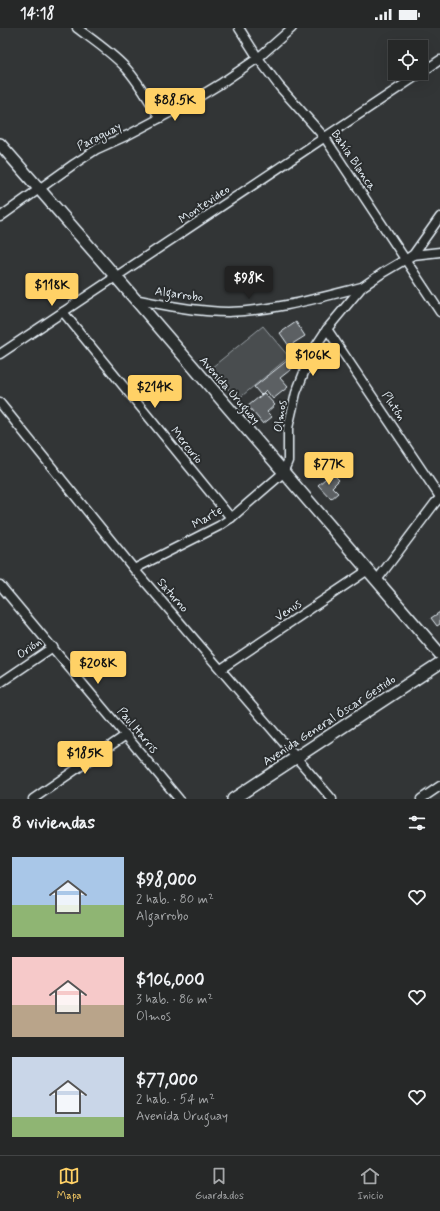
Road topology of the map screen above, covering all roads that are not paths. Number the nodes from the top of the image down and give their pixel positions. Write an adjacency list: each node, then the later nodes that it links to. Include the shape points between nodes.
1 (77, 28): 8 (street, via 109,52 125,68)
2 (239, 28): 4 (street, Bahía Blanca)
3 (292, 28): 4 (street, Paraguay)
4 (258, 58): 8 (street, Paraguay, via 215,88); 9 (street, Bahía Blanca)
5 (440, 60): 6 (street, Montevideo)
6 (428, 68)
7 (411, 80): 9 (street, Montevideo)
8 (160, 118): 11 (street, Paraguay, via 97,149)
9 (325, 138): 16 (street, Bahía Blanca); 17 (street, Montevideo)
10 (0, 144): 11 (street, Avenida Uruguay)
11 (39, 189): 12 (street, Paraguay); 17 (street, Avenida Uruguay)
12 (0, 217)
13 (440, 217): 15 (street)
14 (440, 252): 15 (street)
15 (413, 255): 16 (street)
16 (406, 259): 18 (street); 21 (street, Bahía Blanca)
17 (116, 277): 19 (street, Avenida Uruguay); 20 (street, Montevideo)
18 (362, 287): 19 (street, Algarrobo, via 259,310 226,312); 22 (street, Olmos)
19 (134, 299): 25 (street, Avenida Uruguay)
20 (63, 312): 23 (street, Montevideo); 27 (street, Mercurio)
21 (440, 312)
22 (327, 329): 25 (street, Olmos, via 312,352 296,393 288,428 288,461); 26 (street, Plutón)
23 (0, 354)
24 (0, 403): 28 (street, Saturno)
25 (283, 473): 27 (street, Marte); 29 (street, Avenida Uruguay)
26 (440, 498): 30 (street)
27 (231, 518): 28 (street, Marte)
28 (134, 569): 35 (street, Saturno)
29 (368, 570): 30 (street, Avenida Uruguay); 35 (street, Venus)
30 (377, 580): 33 (street, Avenida Uruguay)
31 (0, 585): 32 (street, Paul Harris)
32 (53, 647): 36 (street, Orión); 37 (street, Paul Harris)
33 (440, 654)
34 (440, 663): 38 (street, Avenida General Óscar Gestido)
35 (221, 669): 38 (street, Saturno)
36 (0, 683)
37 (126, 735): 40 (street); 41 (street, Paul Harris)
38 (297, 757): 42 (street, Avenida General Óscar Gestido); 43 (street, Saturno)
39 (440, 786): 44 (street)
40 (33, 799)
41 (179, 799)
42 (233, 799)
43 (332, 799)
44 (421, 799)

